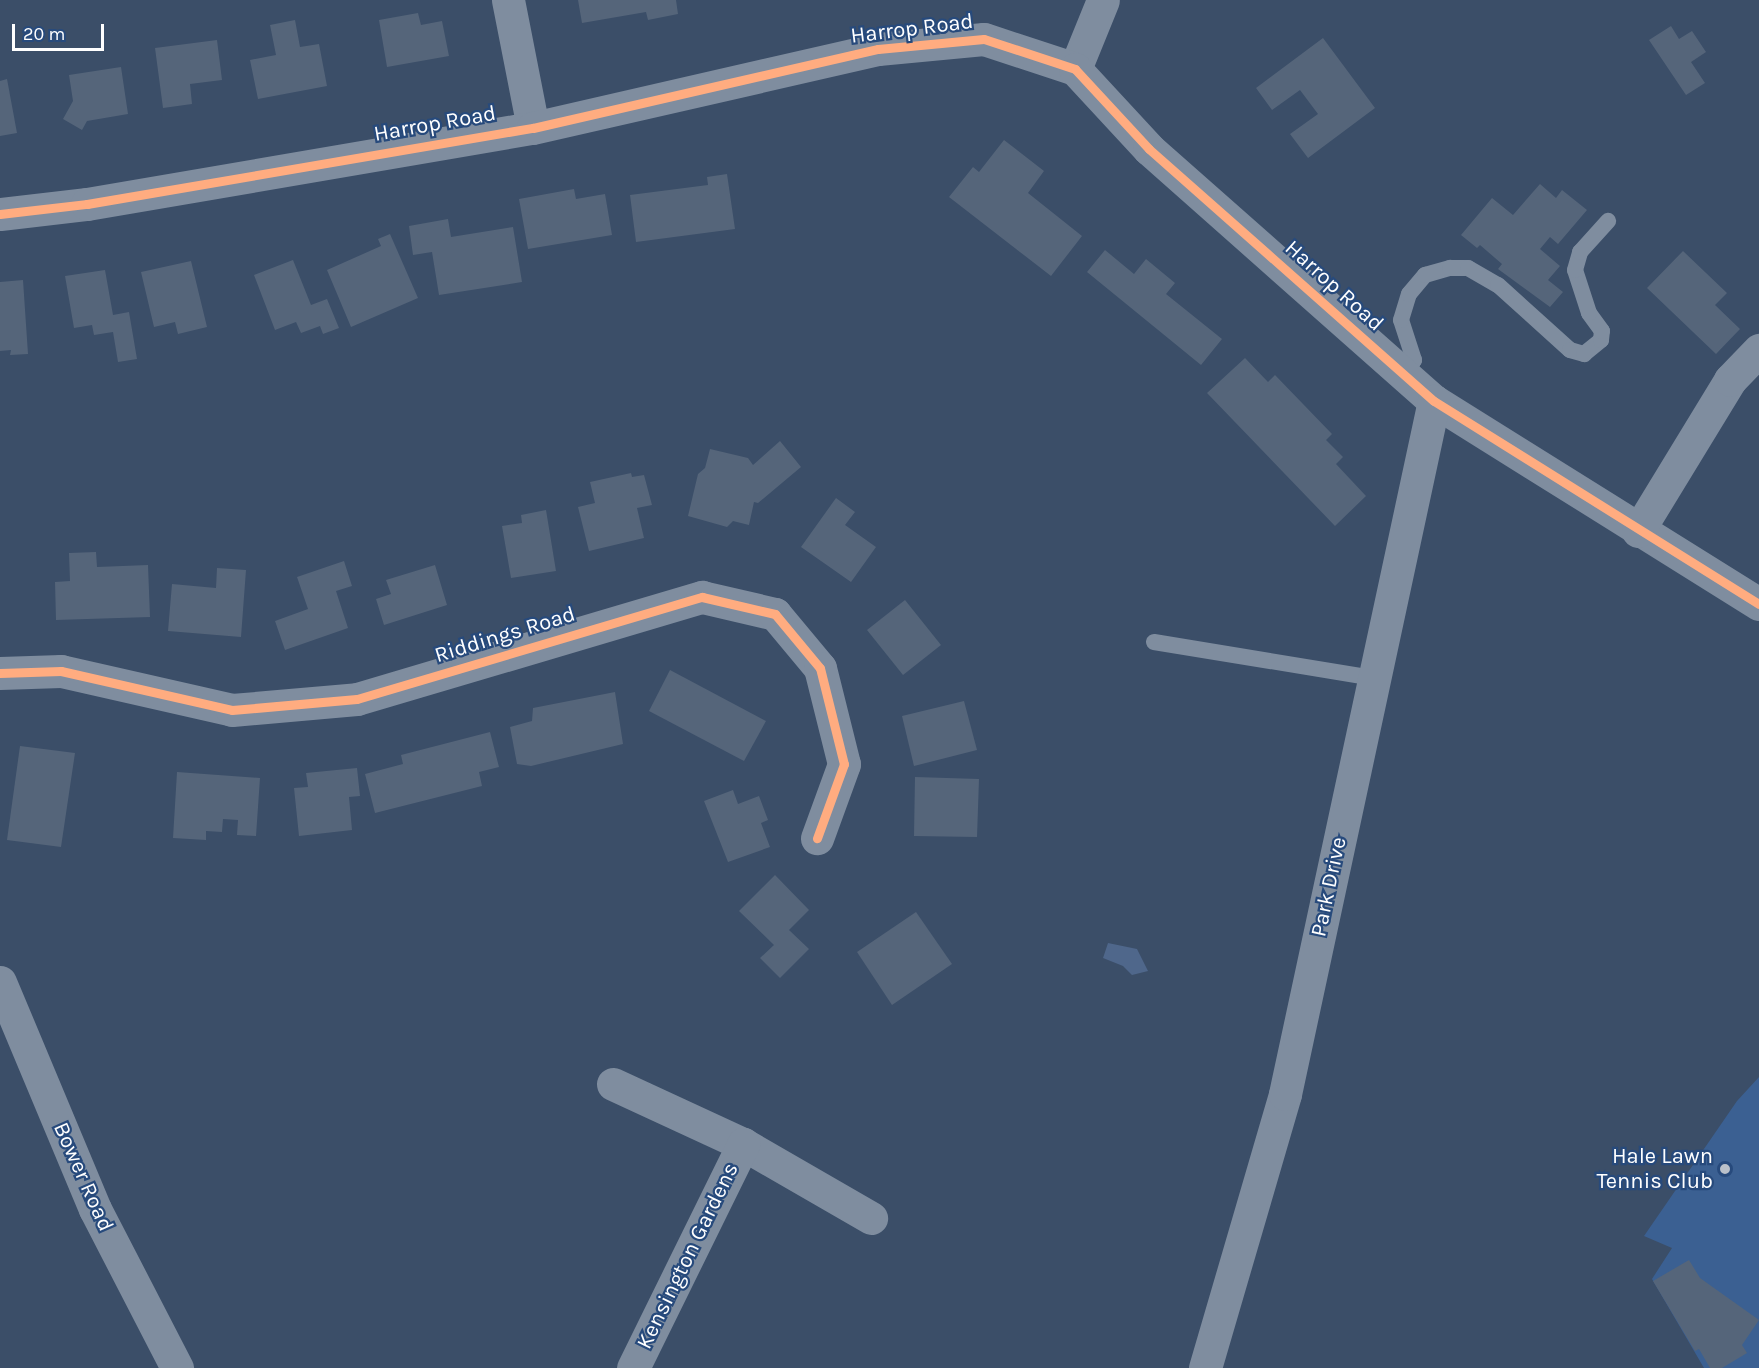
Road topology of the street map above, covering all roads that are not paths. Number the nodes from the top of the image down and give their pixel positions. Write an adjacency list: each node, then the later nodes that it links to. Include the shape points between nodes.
1 (508, 0): 4 (street)
2 (1102, 0): 3 (street)
3 (1075, 69): 4 (street, Harrop Road, via 984,39 878,49); 8 (street, Harrop Road, via 1149,148)
4 (533, 128): 5 (street, Harrop Road, via 87,204)
5 (0, 214)
6 (1608, 221): 8 (lane, via 1580,252 1575,270 1589,313 1602,331 1601,340 1584,354 1570,350 1498,285 1468,268 1450,268 1425,275 1409,294 1401,320 1414,360)
7 (1759, 350): 10 (street, via 1730,380)
8 (1404, 375): 9 (street, Harrop Road)
9 (1434, 401): 10 (street, Harrop Road); 14 (street, Park Drive)
10 (1638, 531): 11 (street, Harrop Road)
11 (1759, 604)
12 (1154, 642): 14 (lane)
13 (0, 673): 15 (street, Riddings Road, via 61,671 232,710 357,699 702,597 776,614 820,668 844,764)
14 (1374, 678): 22 (street, Park Drive, via 1285,1094)
15 (818, 838)
16 (0, 982): 20 (street, Bower Road, via 95,1209)
17 (613, 1084): 18 (street, Kensington Gardens)
18 (743, 1144): 19 (street, Kensington Gardens); 21 (street, Kensington Gardens)
19 (872, 1218)
20 (177, 1368)
21 (633, 1368)
22 (1205, 1368)

